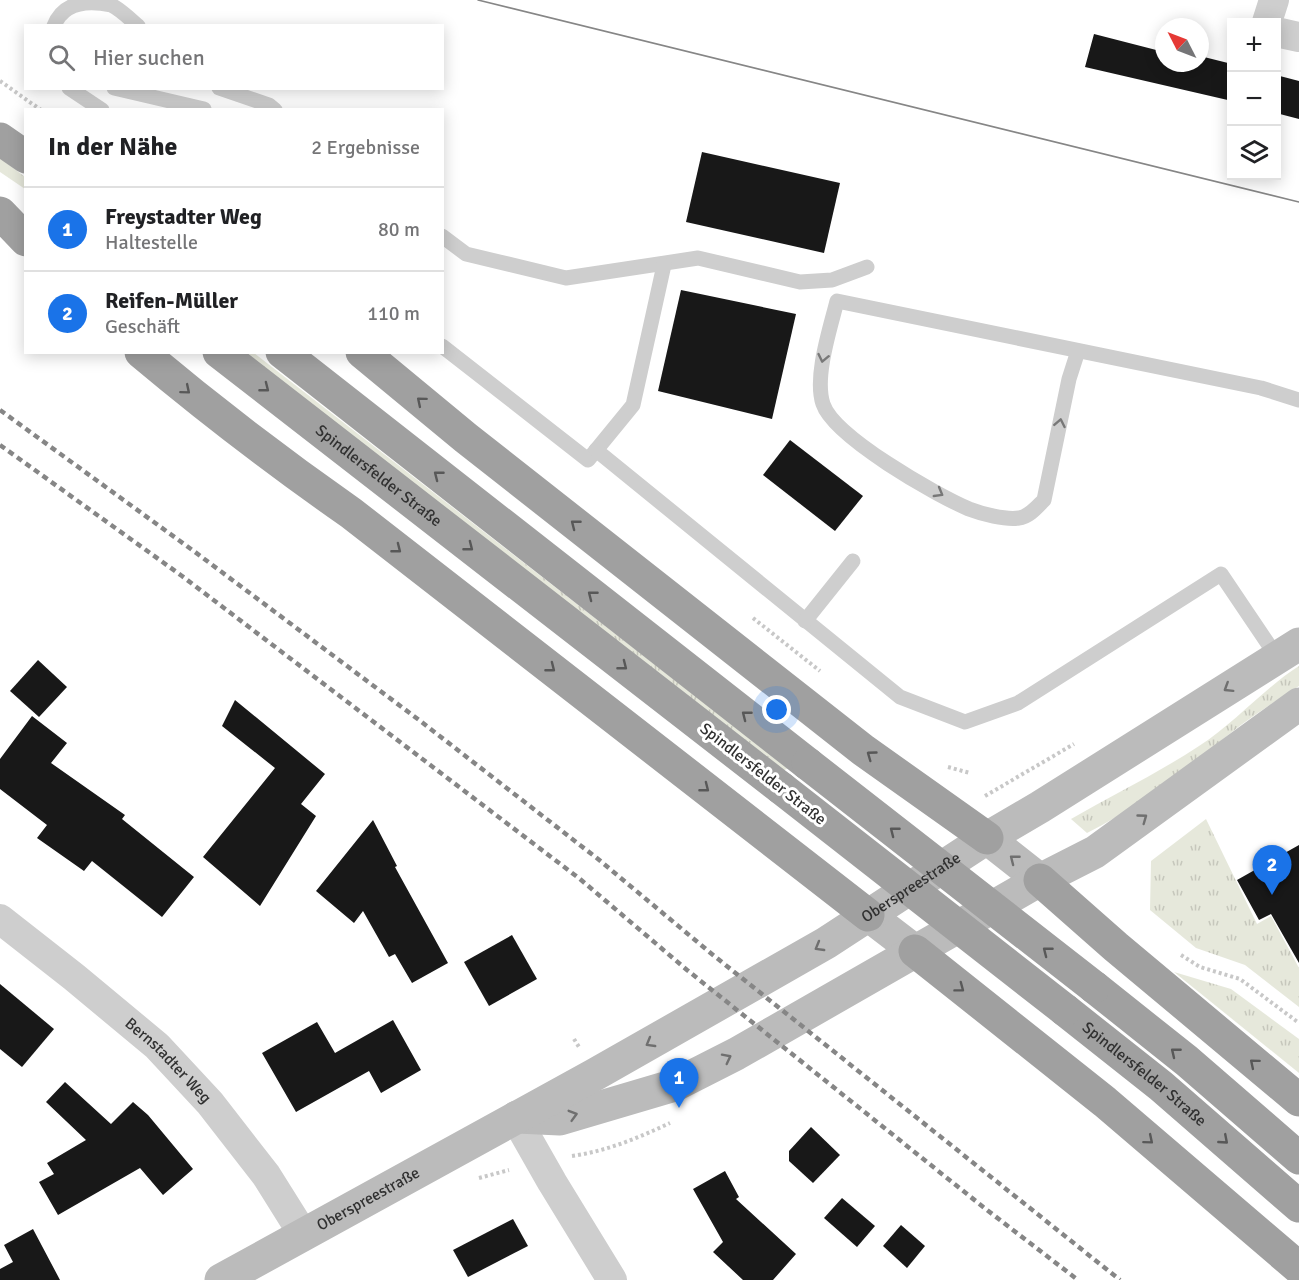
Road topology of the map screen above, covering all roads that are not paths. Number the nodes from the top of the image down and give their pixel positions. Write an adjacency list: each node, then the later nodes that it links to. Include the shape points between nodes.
1 (1274, 0): 2 (street)
2 (1269, 18)
3 (55, 24): 4 (lane, via 59,14 75,3 93,1 112,5)
4 (136, 24)
5 (1281, 33): 6 (street)
6 (1299, 37)
7 (72, 90): 11 (lane)
8 (123, 90): 12 (lane)
9 (218, 90): 13 (lane)
10 (225, 90): 14 (lane)
11 (99, 108)
12 (200, 108)
13 (205, 108)
14 (273, 108)
15 (0, 132): 17 (highway)
16 (0, 139): 18 (highway)
17 (24, 144)
18 (24, 157)
19 (0, 192): 20 (highway)
20 (24, 209)
21 (0, 213): 22 (highway)
22 (24, 238)
23 (444, 238): 24 (lane, via 466,254 566,278)
24 (664, 265): 25 (lane, via 698,258 800,282 832,279); 33 (lane, via 633,405)
25 (867, 267)
26 (444, 348): 33 (lane, via 588,460)
27 (1078, 351): 27 (lane, one-way to 27, via 837,301 820,373 823,404 833,421 856,442 898,470 971,510 1020,518 1044,500); 32 (lane, via 1261,388)
28 (143, 354): 40 (highway, one-way to 40, via 278,463 351,513)
29 (222, 354): 46 (highway, Spindlersfelder Straße, one-way to 46, bridge, via 1065,1010 1161,1086)
30 (285, 354): 45 (highway, one-way to 30, bridge, via 1094,987)
31 (364, 354): 38 (highway, one-way to 31, via 863,750)
32 (1299, 400)
33 (596, 450): 35 (lane)
34 (853, 561): 35 (lane)
35 (805, 621): 36 (lane, via 900,697 966,722 1018,703 1221,574)
36 (1288, 650): 38 (main road, Oberspreestraße, one-way to 38)
37 (1296, 712): 39 (main road, one-way to 37, via 1095,852)
38 (987, 838): 39 (main road, one-way to 38); 40 (main road, Oberspreestraße)
39 (1040, 880): 42 (main road); 43 (highway, one-way to 39)
40 (868, 915): 42 (main road); 44 (main road, Oberspreestraße, one-way to 44)
41 (0, 919): 47 (street, Bernstadter Weg, via 157,1046 210,1103 266,1175)
42 (915, 951): 44 (main road, one-way to 42, via 560,1119 675,1085); 48 (highway, one-way to 48, via 1105,1102)
43 (1299, 1100)
44 (515, 1117): 47 (main road, Oberspreestraße); 50 (street)
45 (1299, 1158)
46 (1299, 1206)
47 (303, 1234): 49 (main road, Oberspreestraße)
48 (1299, 1268)
49 (221, 1280)
50 (612, 1280)

